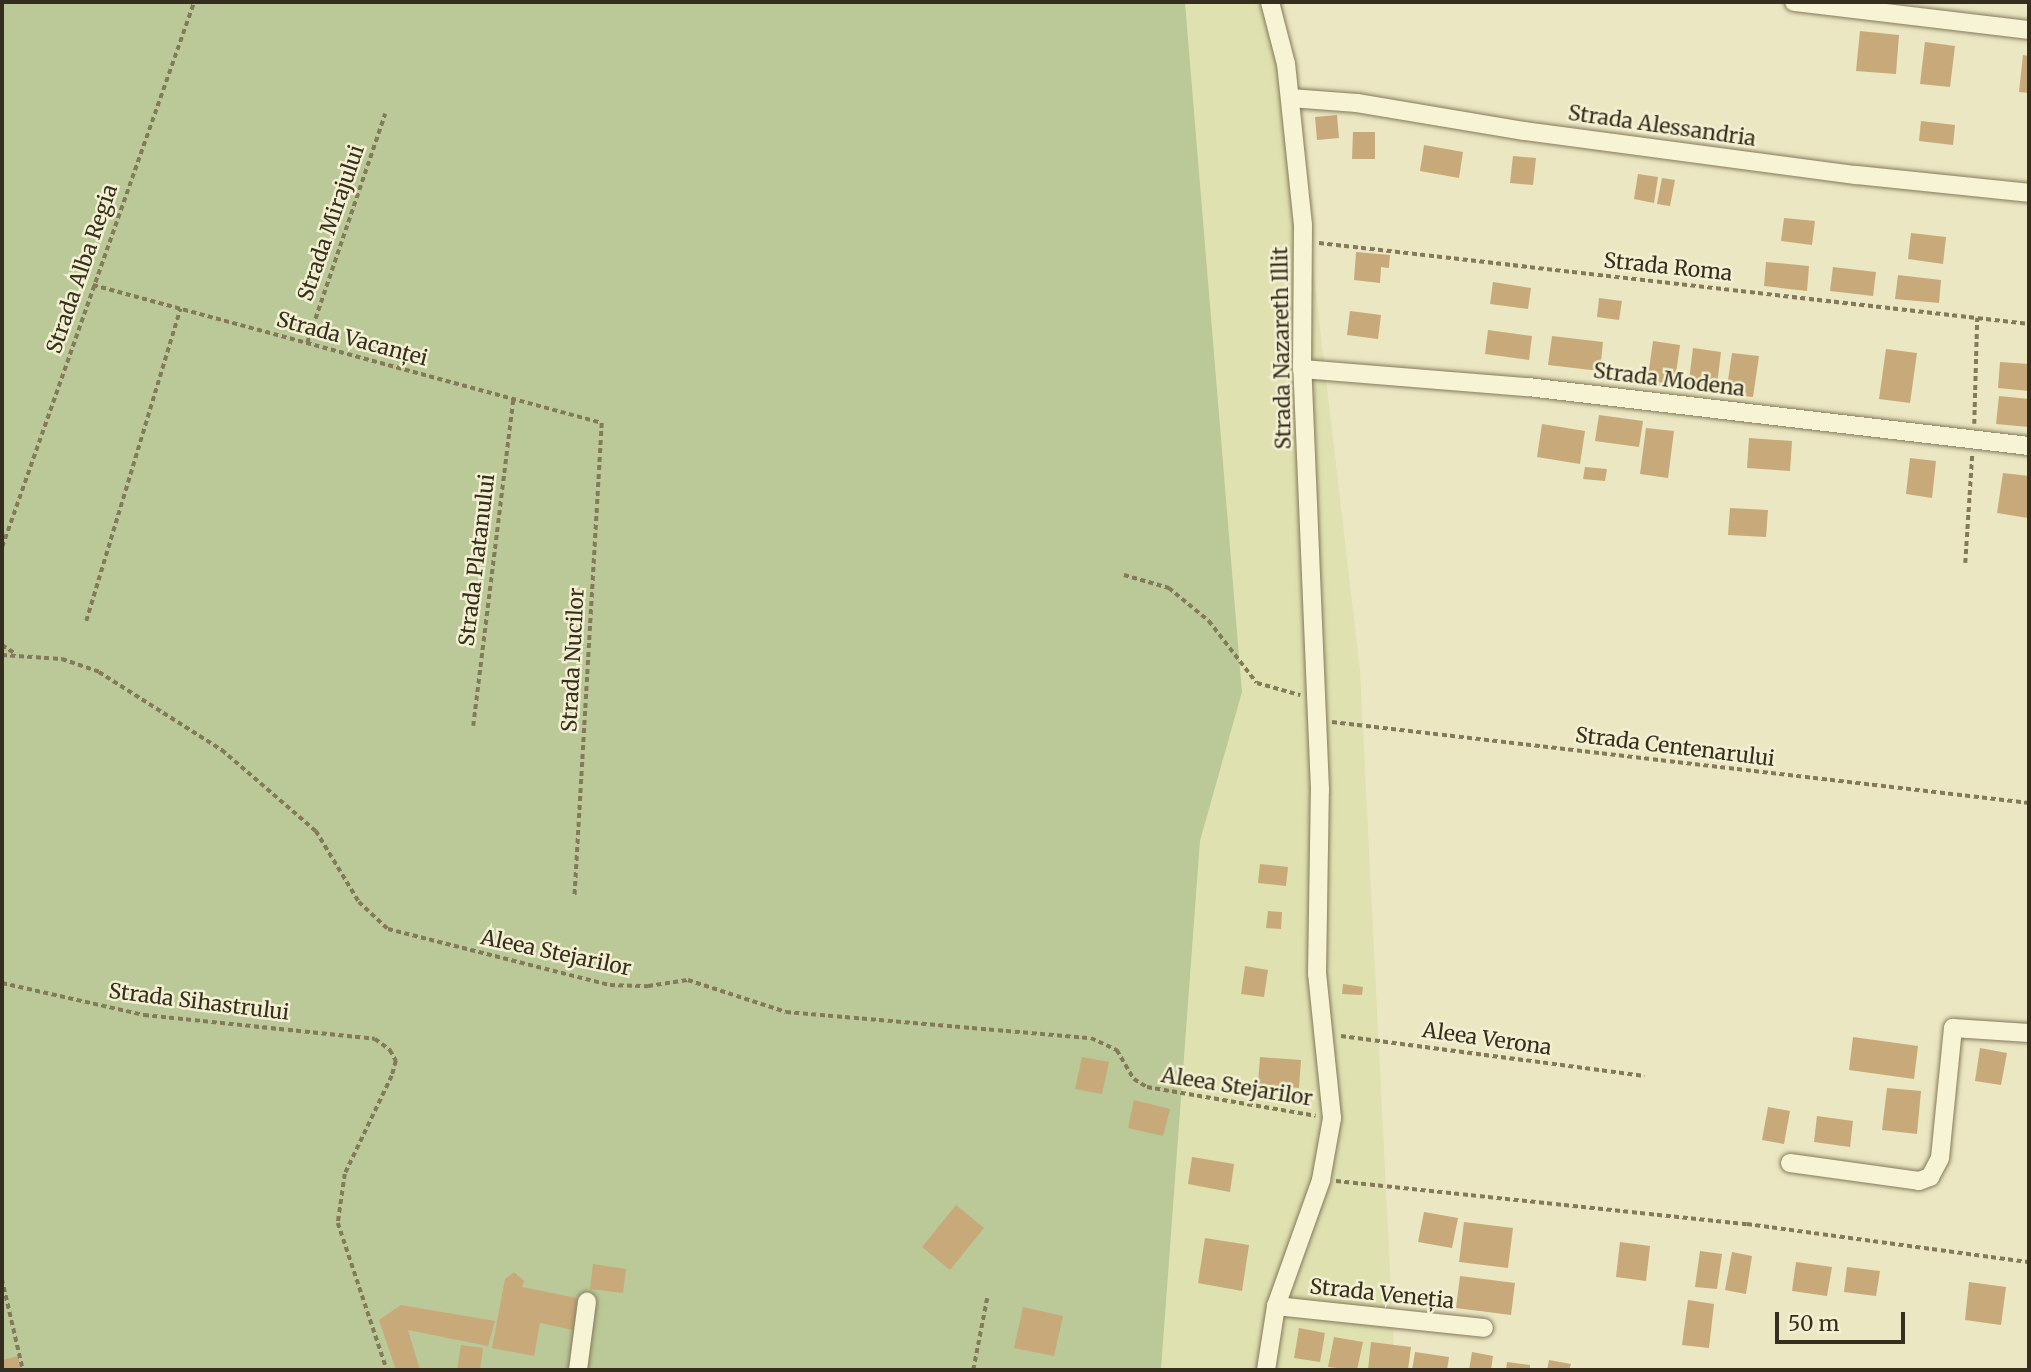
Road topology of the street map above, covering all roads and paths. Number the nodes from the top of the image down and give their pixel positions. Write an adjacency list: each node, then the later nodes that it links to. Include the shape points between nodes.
1 (194, 2): 9 (path, Strada Alba Regia)
2 (1270, 2): 5 (street, Strada Nazareth Illit)
3 (1794, 2): 4 (street)
4 (2029, 30)
5 (1290, 98): 7 (street, Strada Alessandria, via 1357,103 1525,131 1856,175); 8 (street, Strada Nazareth Illit)
6 (385, 114): 12 (path, Strada Mirajului)
7 (2029, 193)
8 (1303, 241): 11 (path, Strada Roma); 13 (street, Strada Nazareth Illit)
9 (93, 285): 10 (path, Strada Vacanței); 17 (path, Strada Alba Regia)
10 (180, 309): 12 (path, Strada Vacanței); 19 (path)
11 (2029, 324)
12 (307, 343): 14 (path, Strada Vacanței)
13 (1303, 369): 16 (street, Strada Modena, via 1528,387); 23 (street, Strada Nazareth Illit)
14 (513, 399): 15 (path, Strada Vacanței); 25 (path, Strada Platanului)
15 (602, 423): 27 (path, Strada Nucilor)
16 (2029, 446)
17 (2, 547)
18 (1124, 575): 23 (path, via 1146,579 1179,596 1209,621 1257,683 1272,691)
19 (86, 621)
20 (2, 645): 22 (path)
21 (2, 655): 22 (path)
22 (18, 655): 32 (path, Aleea Stejarilor, via 62,659 99,672 222,750 316,831 359,902 388,929 610,985 688,980 786,1012 1091,1038 1116,1050 1134,1079 1147,1087)
23 (1316, 697): 24 (street, Strada Nazareth Illit)
24 (1317, 721): 26 (path, Strada Centenarului); 30 (street, Strada Nazareth Illit, via 1317,974)
25 (473, 726)
26 (2029, 803)
27 (575, 898)
28 (2, 984): 42 (path, Strada Sihastrului, via 144,1015 343,1034 375,1040 390,1050 396,1061 392,1076 345,1174 338,1223)
29 (2029, 1033): 33 (street, via 1953,1028 1940,1158 1930,1177 1919,1181)
30 (1325, 1034): 31 (path, Aleea Verona); 32 (street, Strada Nazareth Illit)
31 (1644, 1076)
32 (1332, 1118): 34 (street, Strada Nazareth Illit)
33 (1790, 1163)
34 (1321, 1180): 35 (path, via 1746,1224); 39 (street, Strada Nazareth Illit)
35 (2029, 1262)
36 (2, 1279): 41 (path)
37 (987, 1298): 44 (path)
38 (587, 1302): 43 (street)
39 (1276, 1306): 40 (street, Strada Veneția); 45 (street, Strada Nazareth Illit)
40 (1483, 1328)
41 (23, 1370)
42 (387, 1370)
43 (578, 1370)
44 (973, 1370)
45 (1266, 1370)

